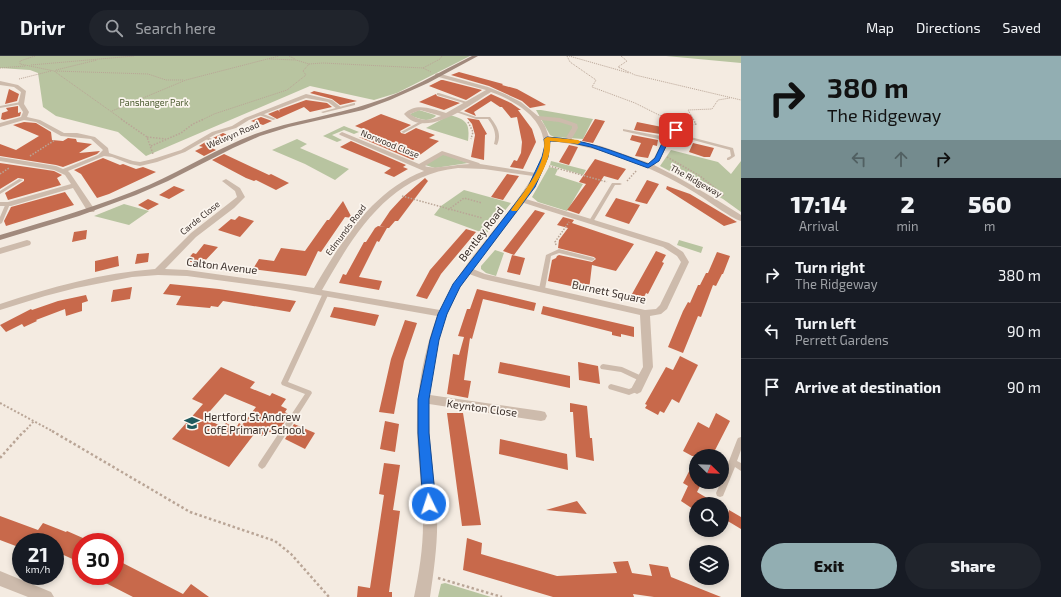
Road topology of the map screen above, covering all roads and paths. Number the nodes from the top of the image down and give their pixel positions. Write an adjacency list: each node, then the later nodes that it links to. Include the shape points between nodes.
1 (35, 56): 13 (path, via 20,61 20,64)
2 (134, 56): 9 (path)
3 (279, 56): 10 (path)
4 (289, 56): 11 (path)
5 (442, 56): 15 (path)
6 (476, 56): 17 (main road, Welwyn Road)
7 (568, 56): 18 (path); 40 (path, via 570,62 596,80 592,87 635,103 679,124)
8 (621, 56): 18 (path, via 627,61 618,67)
9 (104, 58): 13 (path); 16 (path)
10 (269, 59): 11 (path); 19 (path)
11 (296, 60): 12 (path)
12 (309, 64): 15 (path); 46 (path, via 304,71 306,75 287,90 214,114)
13 (26, 66): 14 (path); 16 (path)
14 (0, 68)
15 (423, 68): 17 (path)
16 (53, 71): 19 (path, via 148,74 166,80); 20 (path); 30 (path)
17 (437, 75): 21 (street); 79 (main road, Welwyn Road, via 373,105 298,122 258,135 205,158 152,186)
18 (635, 75): 23 (path)
19 (186, 80): 30 (path)
20 (1, 84): 25 (street, via 23,89)
21 (490, 90): 26 (street); 35 (street, via 518,103)
22 (438, 94): 26 (lane)
23 (731, 98): 24 (path); 40 (path, via 718,100 712,109 688,110 696,124)
24 (741, 100)
25 (21, 103): 28 (lane); 34 (street, via 26,112)
26 (468, 103): 32 (street)
27 (354, 104): 29 (lane)
28 (0, 107)
29 (339, 108): 31 (lane); 33 (street, via 330,101 306,96)
30 (112, 111): 44 (path)
31 (322, 112)
32 (450, 112): 37 (street, via 431,122); 37 (street, via 414,108 407,112 409,117); 47 (path, via 465,118 473,132); 52 (lane, via 476,118 490,118 496,129)
33 (260, 114): 36 (lane); 45 (street)
34 (24, 118): 38 (street); 43 (street, via 38,121)
35 (537, 118): 48 (street); 50 (street, via 560,120 574,125 575,128)
36 (274, 120)
37 (422, 122): 41 (lane)
38 (0, 125)
39 (625, 130): 49 (street)
40 (676, 130): 49 (street); 58 (lane, via 732,149 733,156)
41 (403, 132)
42 (342, 134): 62 (street, Norwood Close)
43 (63, 135): 56 (street, via 77,134 94,138 106,149); 59 (path)
44 (147, 137): 46 (path); 53 (path)
45 (206, 138): 51 (lane); 56 (street, via 183,151 140,164)
46 (167, 139): 53 (path)
47 (471, 139)
48 (547, 139): 50 (street, The Ridgeway); 60 (street, Bentley Road, via 548,145)
49 (667, 139): 55 (street)
50 (568, 140): 61 (street, The Ridgeway, via 601,148)
51 (218, 142)
52 (496, 144)
53 (151, 146): 54 (path)
54 (153, 150)
55 (661, 150): 61 (street, via 657,159); 75 (path, via 665,151 664,156 700,176 724,195)
56 (104, 154): 64 (street)
57 (0, 159): 59 (street)
58 (728, 159)
59 (19, 162): 64 (street); 66 (path)
60 (542, 164): 67 (street, Bentley Road); 70 (path)
61 (646, 165): 71 (path); 75 (street, The Ridgeway)
62 (420, 166): 63 (street, via 442,153); 65 (street, Norwood Close)
63 (488, 167): 65 (street, Edmunds Road, via 461,166); 67 (street, Edmunds Road)
64 (63, 171): 72 (street, via 68,174)
65 (431, 171): 74 (street, Edmunds Road, via 405,182)
66 (0, 174)
67 (537, 175): 76 (street, Bentley Road)
68 (21, 180): 73 (lane)
69 (226, 181): 93 (street, Carde Close, via 238,190 241,197 199,230)
70 (614, 184): 71 (lane); 84 (lane)
71 (620, 184)
72 (74, 185): 78 (street); 79 (street)
73 (0, 193)
74 (391, 193): 80 (path); 95 (street, Edmunds Road, via 356,231 331,267)
75 (708, 197): 83 (street, The Ridgeway)
76 (522, 200): 81 (street, Burnett Square); 92 (street, Bentley Road)
77 (482, 203): 80 (path, via 464,198)
78 (4, 204): 85 (lane)
79 (90, 210): 86 (main road, Welwyn Road)
80 (448, 210): 82 (path)
81 (573, 216): 84 (street, Burnett Square); 89 (path, via 555,242)
82 (482, 218)
83 (741, 219)
84 (591, 221): 97 (street, Burnett Square, via 666,245 677,250 684,258 683,266 664,307 658,312)
85 (0, 223)
86 (3, 238): 88 (street)
87 (27, 243): 88 (street)
88 (9, 248): 90 (street)
89 (559, 250): 91 (lane); 94 (lane, via 550,255)
90 (0, 251)
91 (592, 258)
92 (467, 270): 94 (street, Burnett Square); 98 (street, Bentley Road)
93 (158, 272): 95 (street, Calton Avenue, via 216,276); 96 (street, Calton Avenue, via 132,274 76,285)
94 (542, 290): 97 (street, Burnett Square)
95 (322, 292): 98 (street, Calton Avenue); 110 (lane, via 284,383 309,393)
96 (0, 307)
97 (645, 313): 100 (street, via 648,367)
98 (443, 314): 103 (street, Bentley Road, via 434,340)
99 (603, 367): 100 (lane, via 622,370)
100 (642, 379): 102 (street)
101 (611, 387): 102 (lane, via 629,392)
102 (637, 389)
103 (424, 399): 105 (street, Keynton Close); 113 (street, Bentley Road, via 423,433 430,527)
104 (0, 403): 106 (path)
105 (541, 416)
106 (34, 421): 108 (path); 116 (path, via 190,512 275,541 291,554)
107 (741, 440): 109 (lane)
108 (0, 458)
109 (732, 462): 111 (lane); 112 (lane)
110 (262, 465)
111 (741, 467)
112 (720, 493)
113 (426, 574): 117 (street, Bentley Road); 118 (path)
114 (0, 578): 115 (street)
115 (46, 597)
116 (329, 597)
117 (422, 597)
118 (502, 597)

